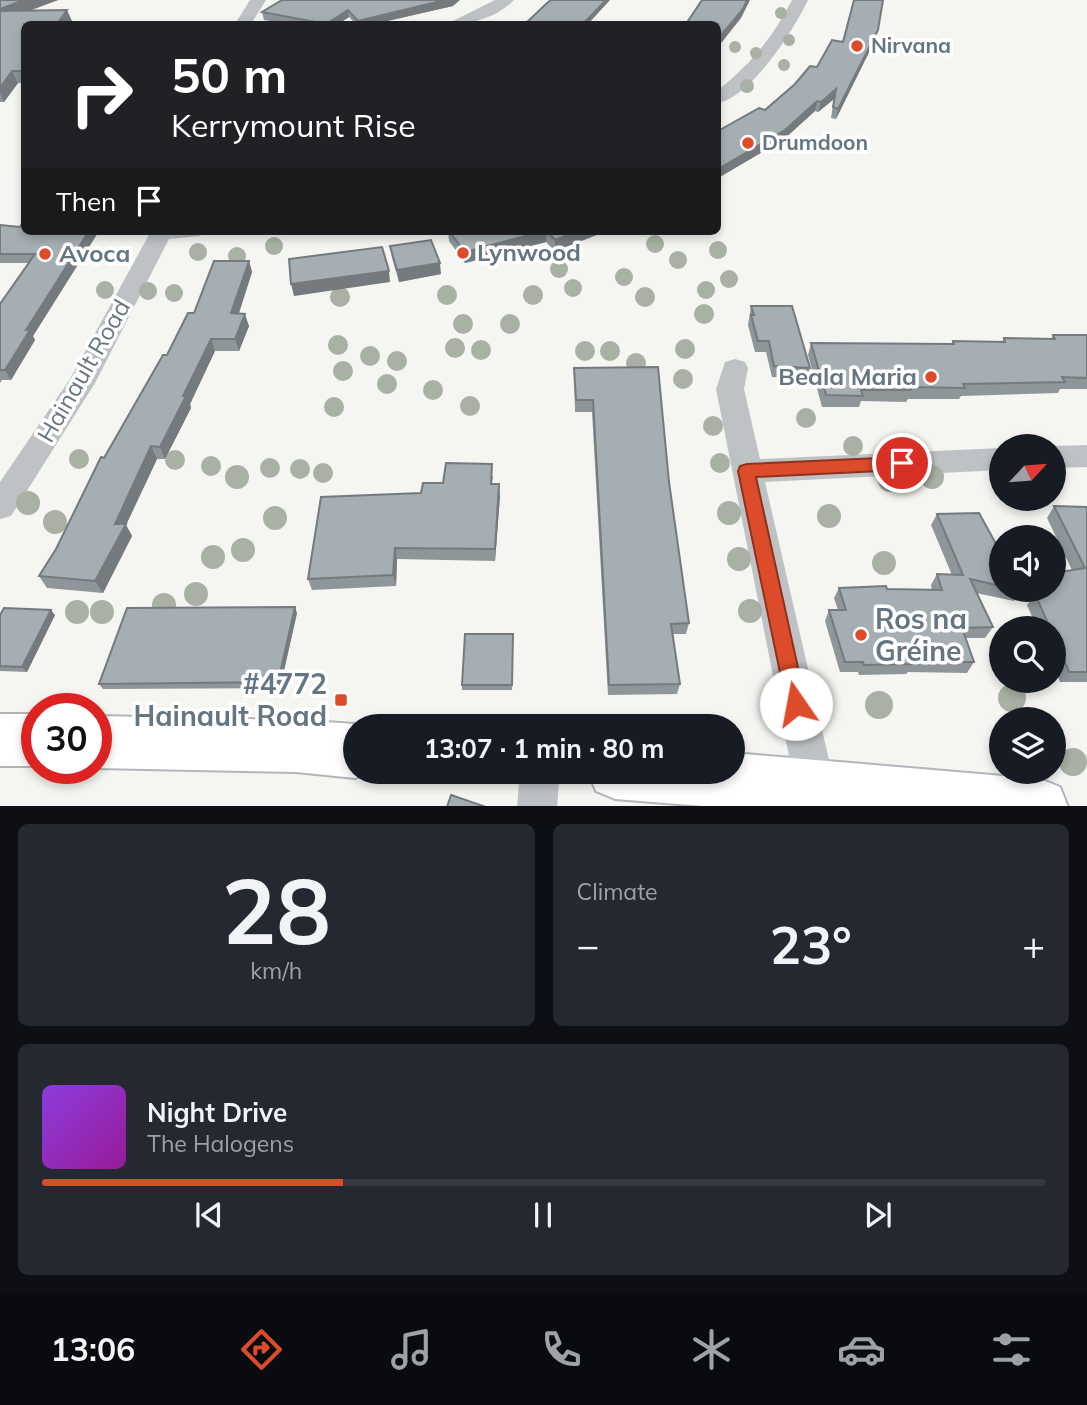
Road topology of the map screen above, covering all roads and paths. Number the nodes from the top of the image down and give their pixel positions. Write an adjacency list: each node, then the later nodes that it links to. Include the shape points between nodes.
1 (258, 0): 4 (street)
2 (506, 0): 5 (street)
3 (800, 0): 6 (street, via 766,55)
4 (245, 21)
5 (463, 21)
6 (721, 95)
7 (160, 235): 13 (street, Hainault Road, via 82,383)
8 (735, 368): 12 (street, via 730,389)
9 (1087, 456): 10 (street)
10 (1066, 457)
11 (989, 460): 12 (street)
12 (747, 471): 20 (street)
13 (0, 507)
14 (0, 740): 15 (main road)
15 (21, 740)
16 (112, 741): 17 (main road)
17 (343, 750)
18 (745, 781): 20 (main road)
19 (539, 784): 21 (street)
20 (815, 786): 22 (main road)
21 (537, 806)
22 (1029, 806)

